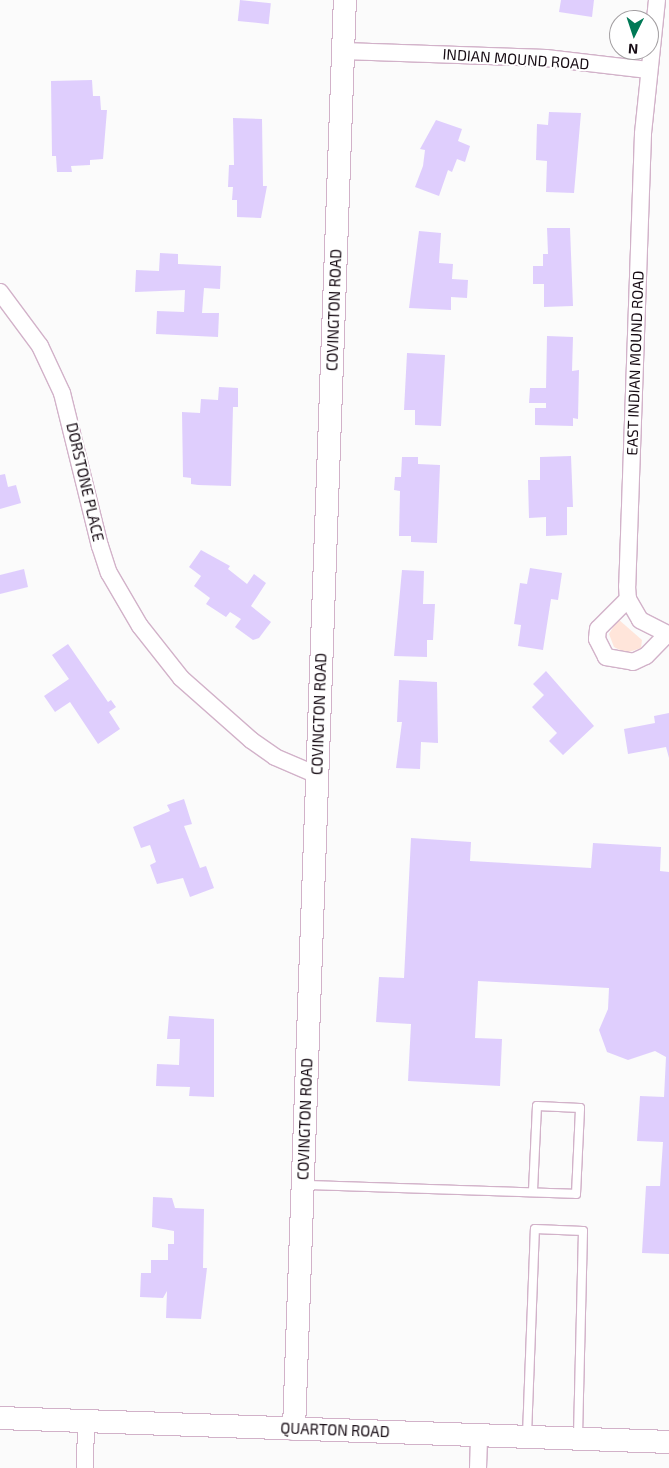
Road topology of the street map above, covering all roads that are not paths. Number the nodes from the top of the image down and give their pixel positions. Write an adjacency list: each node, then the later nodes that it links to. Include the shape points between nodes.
1 (345, 0): 3 (street, COVINGTON ROAD)
2 (657, 0): 4 (street)
3 (343, 51): 4 (street, INDIAN MOUND ROAD, via 546,58); 8 (street, COVINGTON ROAD)
4 (648, 70): 6 (street, EAST INDIAN MOUND ROAD)
5 (0, 292): 8 (street, DORSTONE PLACE, via 40,346 62,392 103,555 140,626 181,678 251,740 281,760)
6 (628, 599): 7 (street, via 640,620); 7 (street, via 612,610 598,629 597,640 606,656 633,662 651,652)
7 (668, 635)
8 (317, 775): 9 (street, COVINGTON ROAD)
9 (303, 1185): 10 (lane); 13 (street, COVINGTON ROAD)
10 (533, 1192): 10 (lane, via 576,1194 580,1108 537,1106)
11 (0, 1418): 12 (street, QUARTON ROAD)
12 (86, 1421): 13 (street, QUARTON ROAD); 18 (street)
13 (294, 1428): 14 (street, QUARTON ROAD)
14 (479, 1435): 15 (street, QUARTON ROAD); 19 (street)
15 (527, 1437): 16 (street, QUARTON ROAD); 16 (lane, via 535,1229 583,1230)
16 (578, 1439): 17 (street, QUARTON ROAD)
17 (669, 1442)
18 (85, 1468)
19 (478, 1468)

